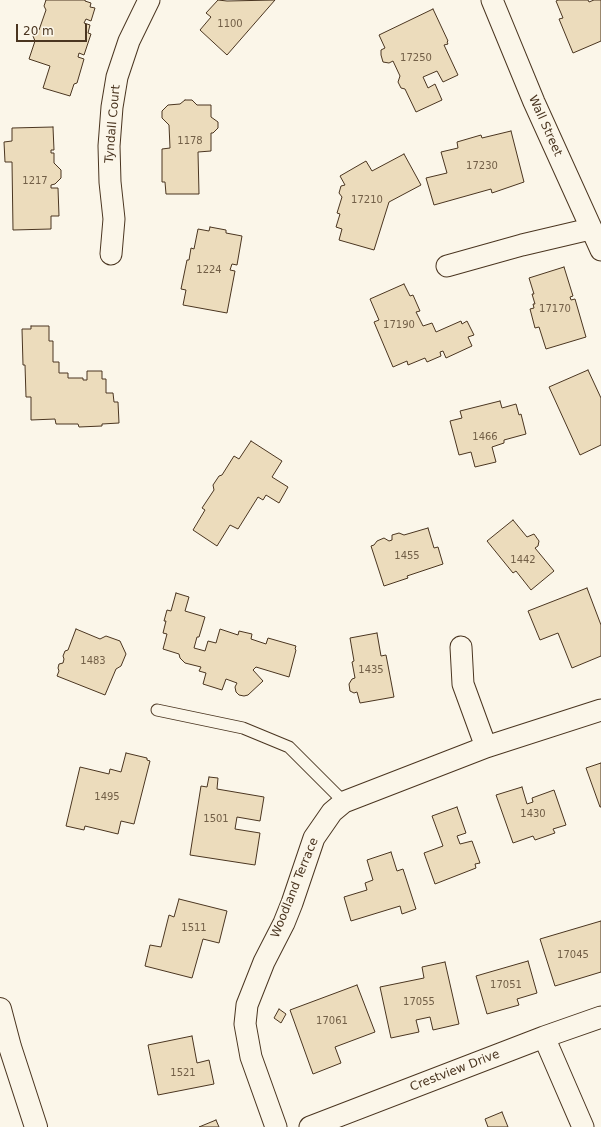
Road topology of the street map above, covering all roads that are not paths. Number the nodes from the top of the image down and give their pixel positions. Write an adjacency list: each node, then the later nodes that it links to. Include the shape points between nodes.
1 (149, 0): 5 (street, Tyndall Court, via 129,41 117,77 112,107 109,146 114,219)
2 (492, 0): 3 (street, Wall Street)
3 (590, 229): 4 (street, Wall Street); 6 (street)
4 (601, 250)
5 (111, 254)
6 (446, 266)
7 (461, 647): 10 (street, via 463,684)
8 (157, 710): 11 (lane, via 243,728 288,748)
9 (601, 710): 10 (street, Woodland Terrace)
10 (486, 747): 11 (street, Woodland Terrace)
11 (344, 802): 16 (street, Woodland Terrace, via 332,812 314,838 284,923 264,962 247,1005 245,1024 252,1057)
12 (0, 1009): 15 (main road)
13 (601, 1017): 14 (street, Crestview Drive)
14 (544, 1037): 17 (street, Crestview Drive); 18 (street)
15 (36, 1127)
16 (276, 1127)
17 (310, 1127)
18 (583, 1127)

